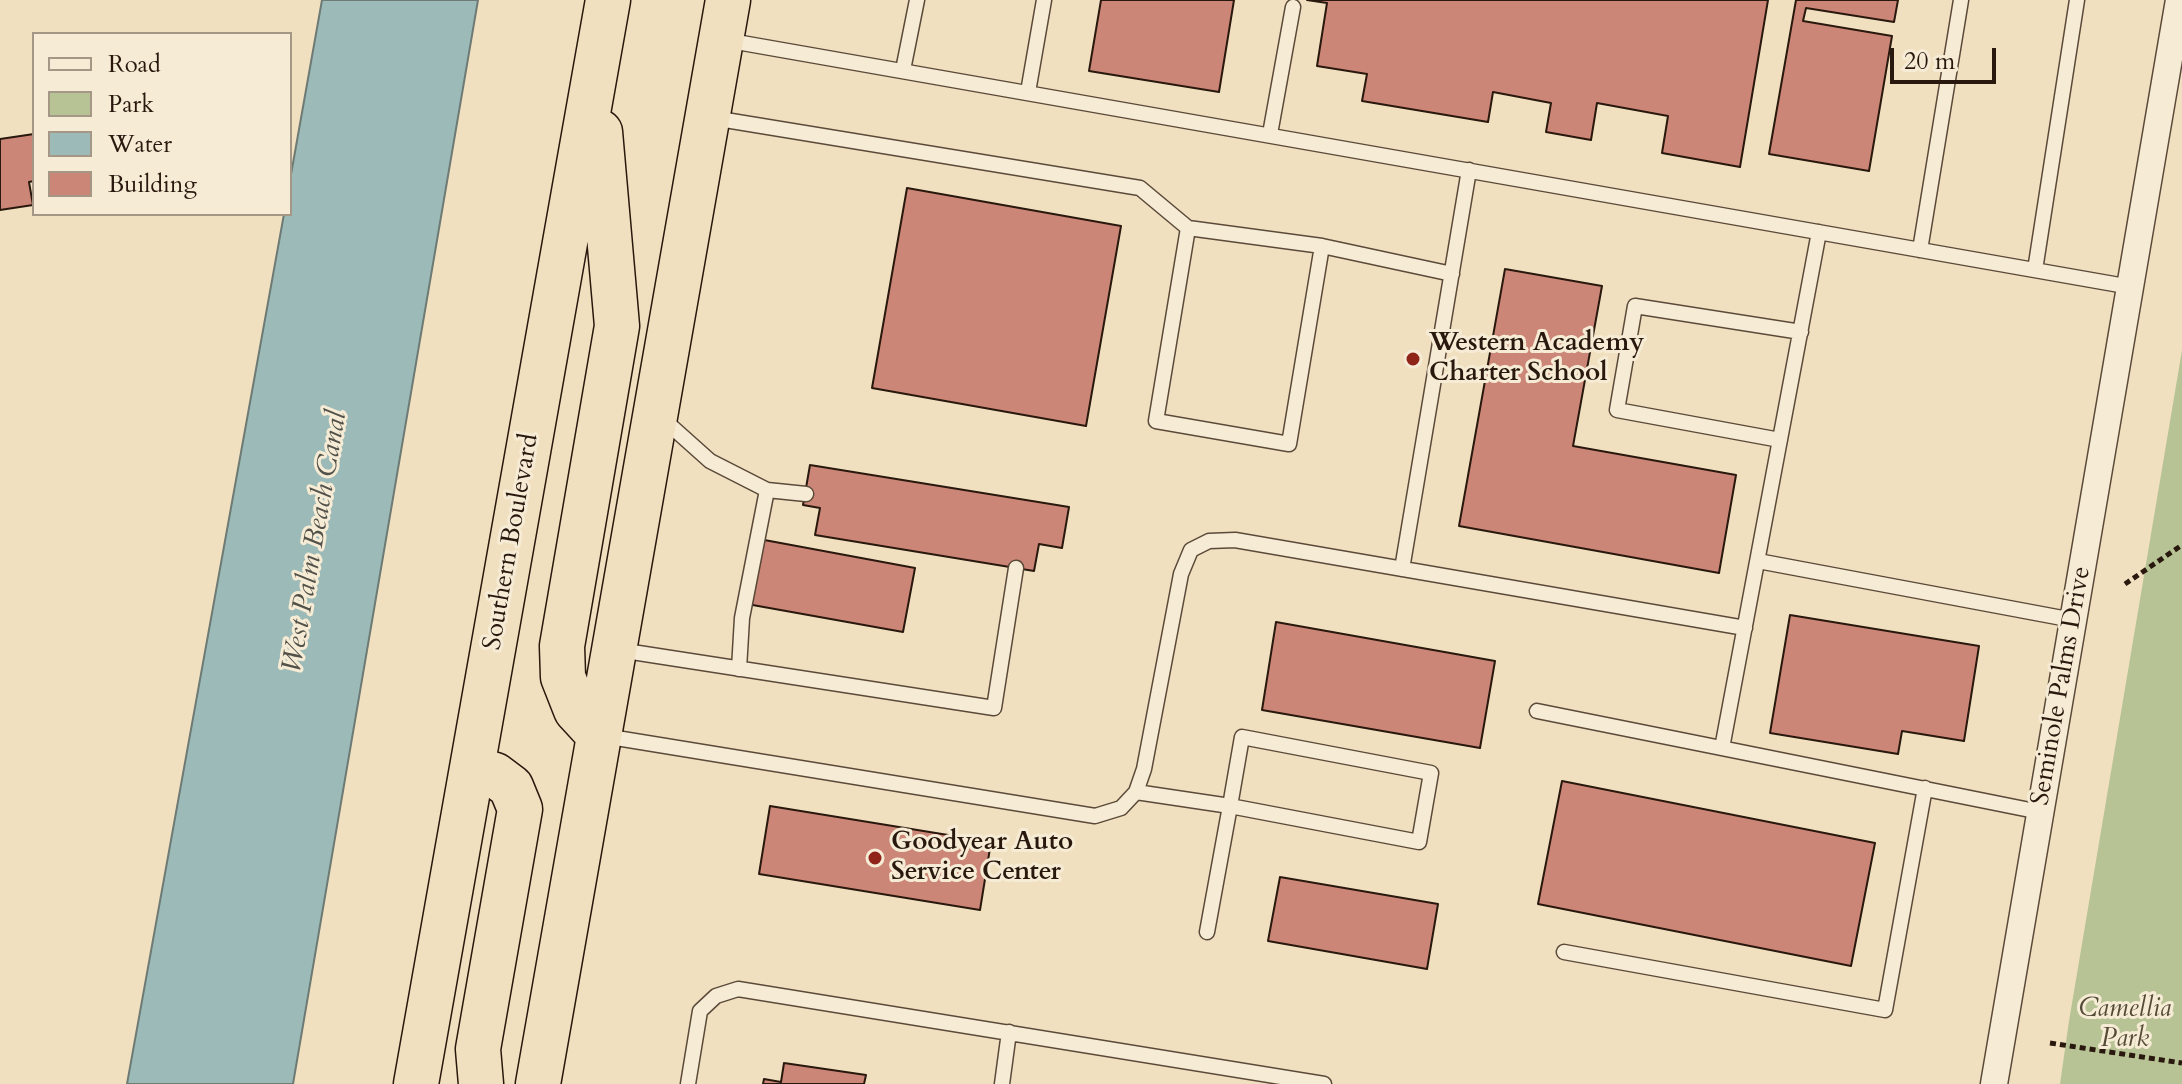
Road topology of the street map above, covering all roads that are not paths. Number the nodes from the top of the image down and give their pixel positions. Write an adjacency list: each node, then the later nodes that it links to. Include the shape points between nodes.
1 (608, 0): 10 (highway, Southern Boulevard)
2 (917, 0): 9 (lane)
3 (1044, 0): 11 (lane)
4 (1961, 0): 18 (lane)
5 (2077, 0): 19 (lane)
6 (2179, 0): 21 (street, Seminole Palms Drive)
7 (1293, 7): 13 (lane)
8 (725, 20): 9 (lane); 12 (highway)
9 (903, 70): 11 (lane)
10 (595, 74): 35 (highway, via 617,326 562,646 563,677 576,710); 37 (highway, Southern Boulevard)
11 (1028, 92): 13 (lane)
12 (707, 117): 15 (lane, via 1140,188); 23 (highway)
13 (1270, 134): 14 (lane)
14 (1469, 170): 16 (lane); 20 (lane)
15 (1188, 228): 17 (lane); 17 (lane, via 1156,421 1289,444)
16 (1819, 232): 18 (lane); 22 (lane)
17 (1322, 246): 20 (lane)
18 (1920, 250): 19 (lane)
19 (2035, 270): 21 (lane)
20 (1452, 274): 29 (lane)
21 (2131, 287): 30 (street, Seminole Palms Drive)
22 (1801, 332): 24 (lane); 24 (lane, via 1635,306 1617,410)
23 (657, 414): 25 (lane, via 710,461); 32 (highway)
24 (1780, 440): 27 (lane)
25 (767, 490): 26 (lane); 33 (lane, via 742,618)
26 (806, 494)
27 (1758, 561): 30 (lane); 31 (lane)
28 (1016, 568): 33 (lane, via 994,708)
29 (1402, 569): 31 (lane); 39 (lane, via 1235,540 1209,541 1191,550 1181,574)
30 (2073, 620): 41 (street, Seminole Palms Drive)
31 (1745, 628): 36 (lane)
32 (614, 650): 33 (lane); 35 (highway)
33 (739, 669)
34 (1537, 711): 36 (lane)
35 (599, 735): 39 (lane, via 1095,816 1121,808); 47 (highway)
36 (1722, 748): 38 (lane)
37 (472, 768): 45 (highway, Southern Boulevard); 46 (highway, via 511,787 520,809 478,1049)
38 (1925, 788): 41 (lane); 43 (lane, via 1885,1010)
39 (1136, 792): 40 (lane)
40 (1230, 806): 40 (lane, via 1419,842 1431,773 1242,737); 42 (lane)
41 (2040, 812): 51 (street, Seminole Palms Drive)
42 (1207, 932)
43 (1564, 952)
44 (1009, 1032): 48 (lane, via 738,989 716,996 700,1011); 49 (lane); 50 (lane)
45 (416, 1084)
46 (481, 1084)
47 (538, 1084)
48 (688, 1084)
49 (1002, 1084)
50 (1324, 1084)
51 (1994, 1084)

